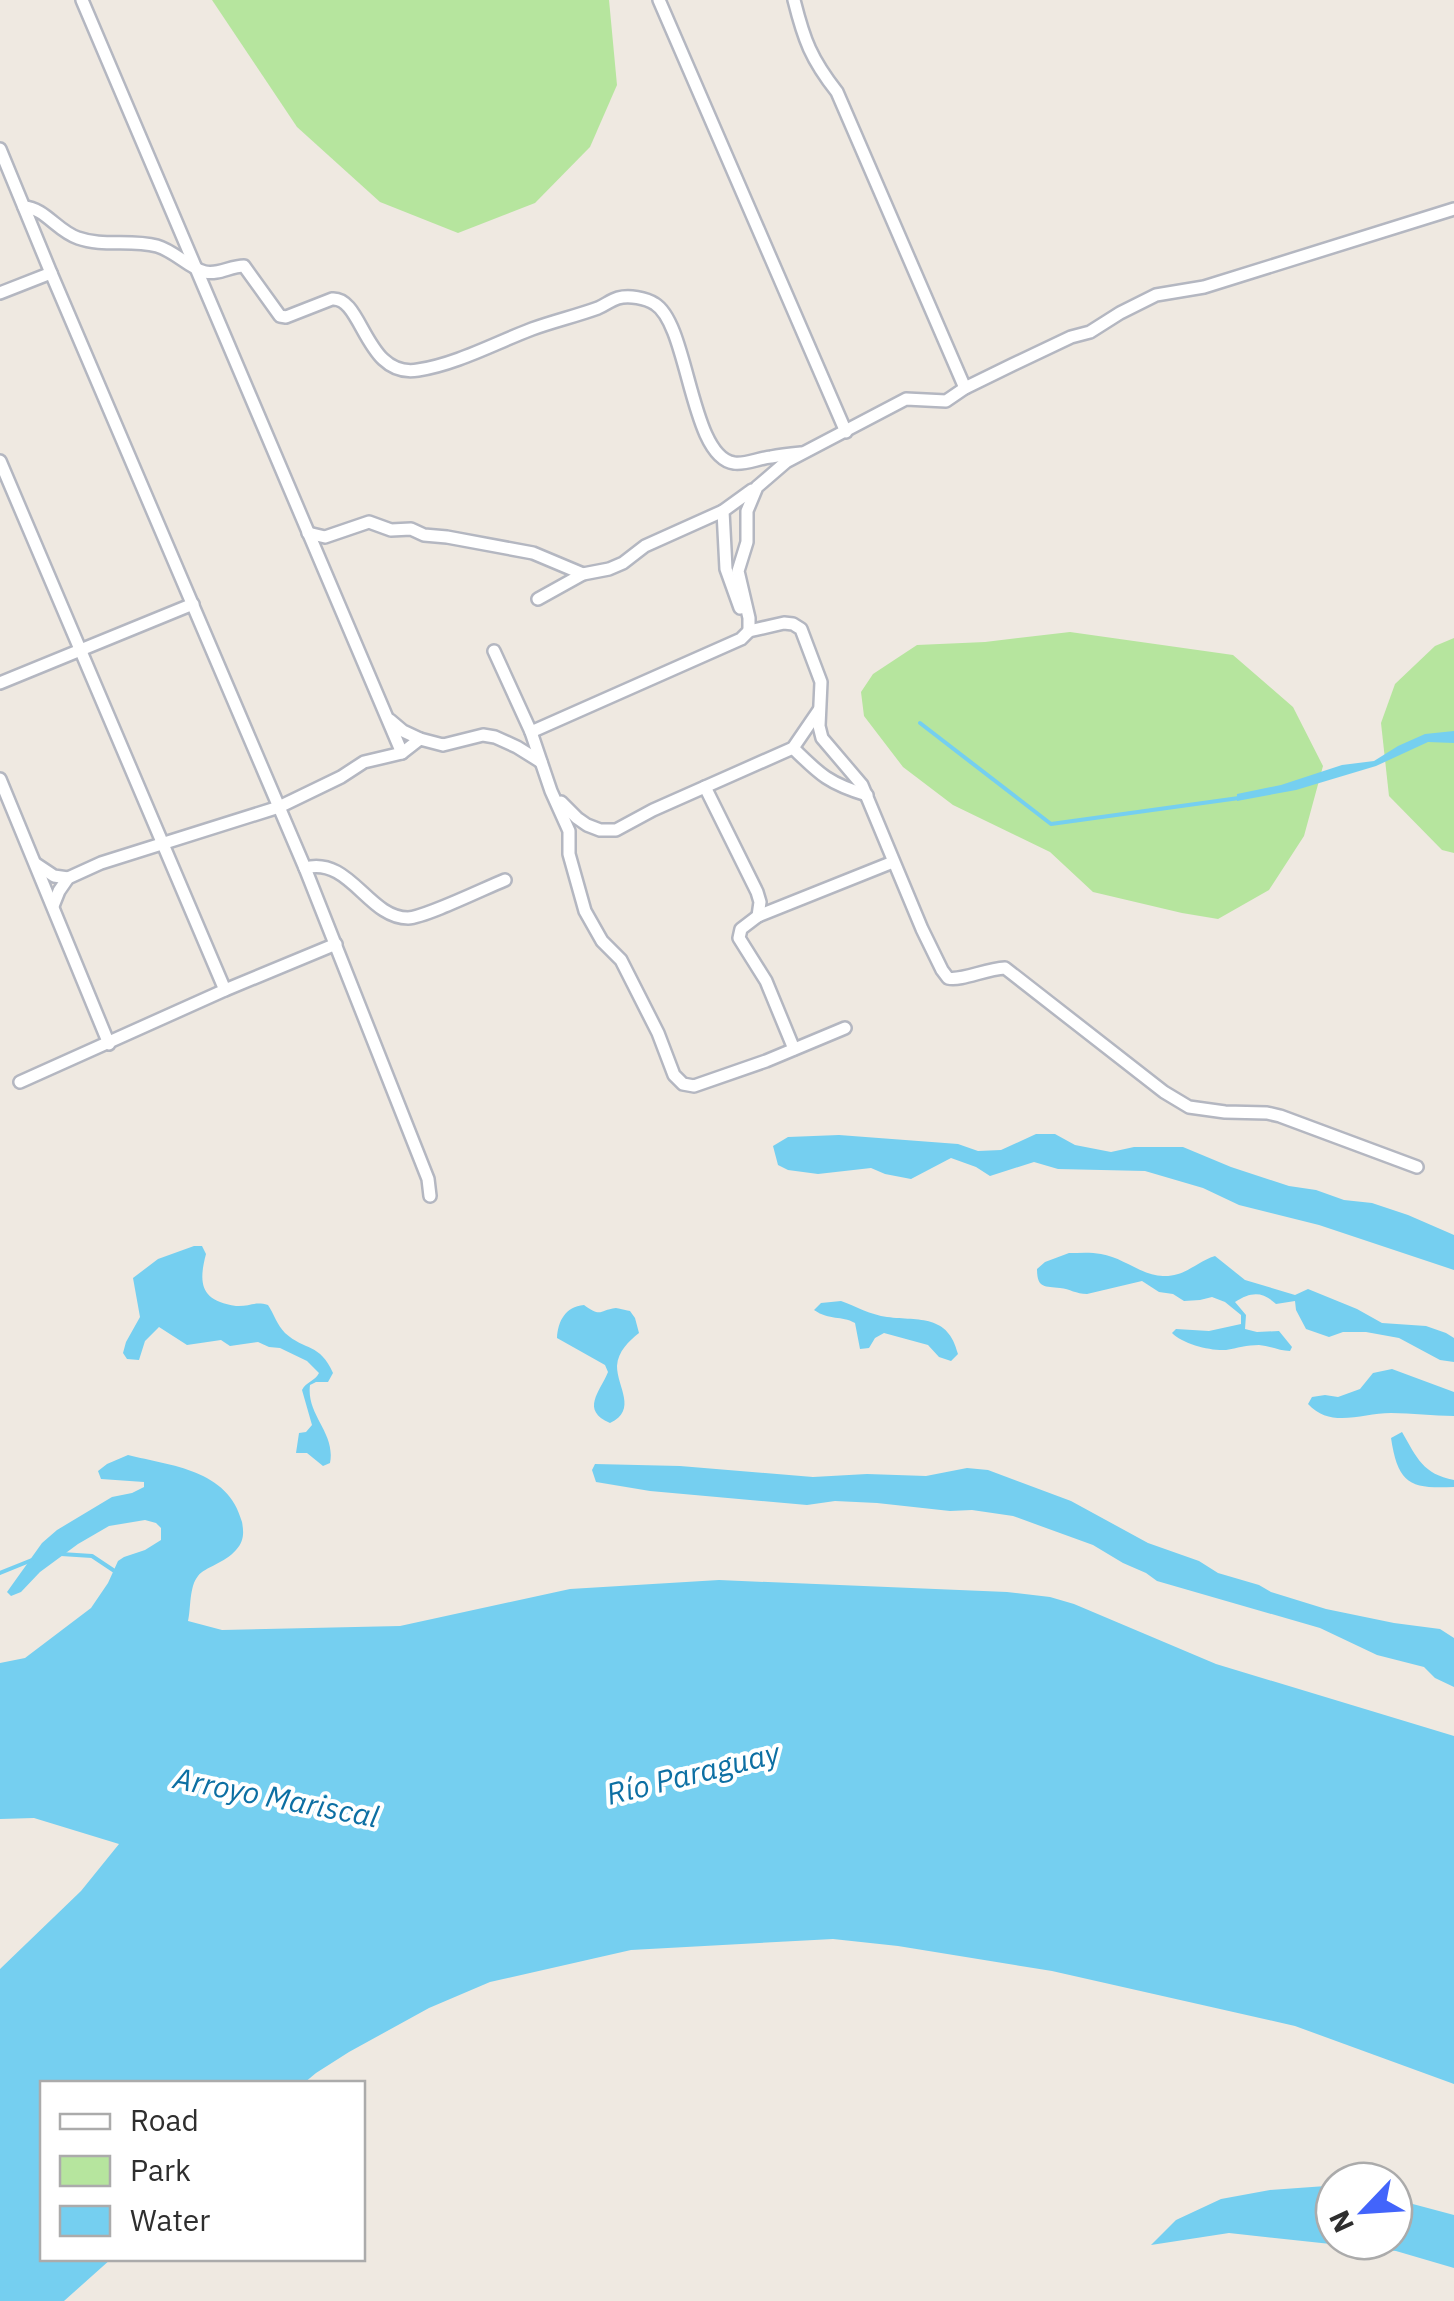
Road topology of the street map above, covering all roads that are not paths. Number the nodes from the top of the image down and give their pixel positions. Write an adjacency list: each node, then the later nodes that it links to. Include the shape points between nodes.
1 (82, 0): 7 (street)
2 (660, 0): 11 (street)
3 (794, 0): 10 (street, via 813,60 836,92)
4 (0, 148): 5 (street)
5 (24, 206): 7 (street, via 78,238 147,244); 8 (street)
6 (1453, 210): 10 (street, via 1204,287 1156,295)
7 (198, 270): 12 (street, via 244,266 280,316 340,298 400,372 434,367 618,298 651,301 671,326 715,452 736,464); 16 (street)
8 (51, 273): 9 (street); 19 (street)
9 (0, 294)
10 (965, 388): 11 (street, via 946,400 906,400)
11 (846, 432): 12 (street)
12 (801, 453): 14 (street)
13 (0, 461): 21 (street)
14 (757, 486): 15 (street); 20 (street, via 738,570)
15 (723, 511): 17 (street, via 623,563); 20 (street, via 726,569)
16 (308, 533): 17 (street, via 326,537 369,522 533,553); 25 (street)
17 (583, 574): 18 (street)
18 (538, 599)
19 (193, 604): 21 (street); 35 (street)
20 (749, 631): 24 (street, via 784,623 800,628 818,674); 26 (street)
21 (80, 650): 23 (street); 36 (street)
22 (494, 652): 26 (street)
23 (0, 683)
24 (820, 708): 28 (street); 34 (street, via 822,738)
25 (387, 718): 27 (street); 29 (street)
26 (531, 732): 30 (street)
27 (420, 738): 29 (street); 30 (street, via 443,745 495,737)
28 (793, 748): 32 (street); 34 (street, via 825,779)
29 (402, 753): 35 (street, via 364,762)
30 (541, 762): 33 (street)
31 (0, 779): 38 (street)
32 (705, 787): 33 (street, via 616,830 577,818); 43 (street, via 757,892)
33 (552, 791): 48 (street, via 569,831 584,911 621,960 682,1084 694,1086)
34 (867, 795): 37 (street)
35 (279, 807): 36 (street); 39 (street)
36 (162, 842): 40 (street); 45 (street)
37 (893, 862): 43 (street); 50 (street, via 948,978 1004,968 1189,1107 1280,1116)
38 (35, 863): 40 (street); 42 (street)
39 (305, 868): 41 (street, via 326,866 386,912 411,918); 44 (street)
40 (68, 878): 42 (street)
41 (505, 880)
42 (54, 906): 47 (street)
43 (758, 916): 48 (street, via 739,938)
44 (336, 944): 45 (street); 51 (street)
45 (225, 990): 47 (street)
46 (845, 1028): 48 (street)
47 (110, 1044): 49 (street)
48 (794, 1049)
49 (20, 1082)
50 (1417, 1167)
51 (430, 1196)

